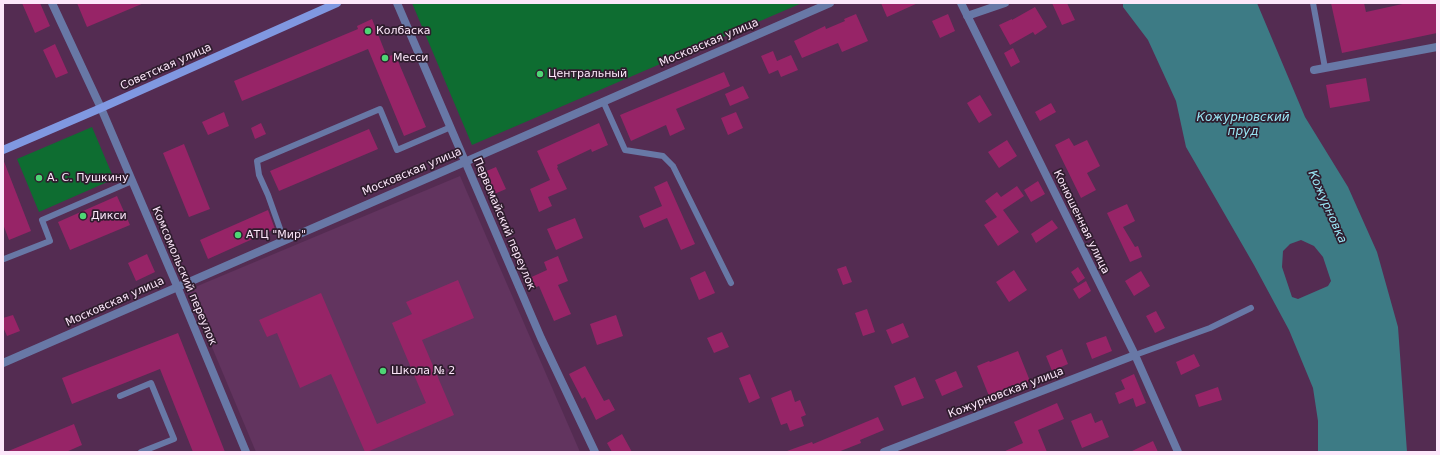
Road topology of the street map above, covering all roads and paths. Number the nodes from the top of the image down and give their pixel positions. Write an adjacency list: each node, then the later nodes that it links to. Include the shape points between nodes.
1 (52, 3): 13 (street, Комсомольский переулок)
2 (337, 3): 13 (main road, Советская улица)
3 (397, 3): 14 (street, Первомайский переулок)
4 (830, 3): 12 (street, Московская улица)
5 (961, 3): 8 (street, Конюшенная улица)
6 (1005, 3): 8 (street)
7 (1313, 3): 10 (lane)
8 (967, 16): 23 (street, Конюшенная улица)
9 (1437, 47): 10 (street)
10 (1325, 68): 11 (street)
11 (1314, 70)
12 (603, 101): 16 (street, Московская улица); 20 (lane, via 625,150 663,156 673,166)
13 (101, 108): 15 (main road, Советская улица); 17 (street, Комсомольский переулок)
14 (451, 126): 16 (street, Первомайский переулок); 18 (lane, via 397,150 380,109 257,161)
15 (3, 150)
16 (465, 161): 18 (street, Московская улица); 28 (street, Первомайский переулок, via 541,338)
17 (132, 181): 19 (lane, via 42,220 50,240); 21 (street, Комсомольский переулок)
18 (284, 240): 21 (street, Московская улица)
19 (4, 259)
20 (731, 282)
21 (177, 286): 24 (street, Московская улица); 27 (street, Комсомольский переулок)
22 (1251, 308): 23 (lane, via 1210,328)
23 (1135, 355): 29 (street, Кожурновская улица); 30 (street, Конюшенная улица)
24 (3, 363)
25 (120, 396): 26 (lane, via 151,383 174,439)
26 (141, 452)
27 (246, 452)
28 (595, 452)
29 (884, 452)
30 (1178, 452)

